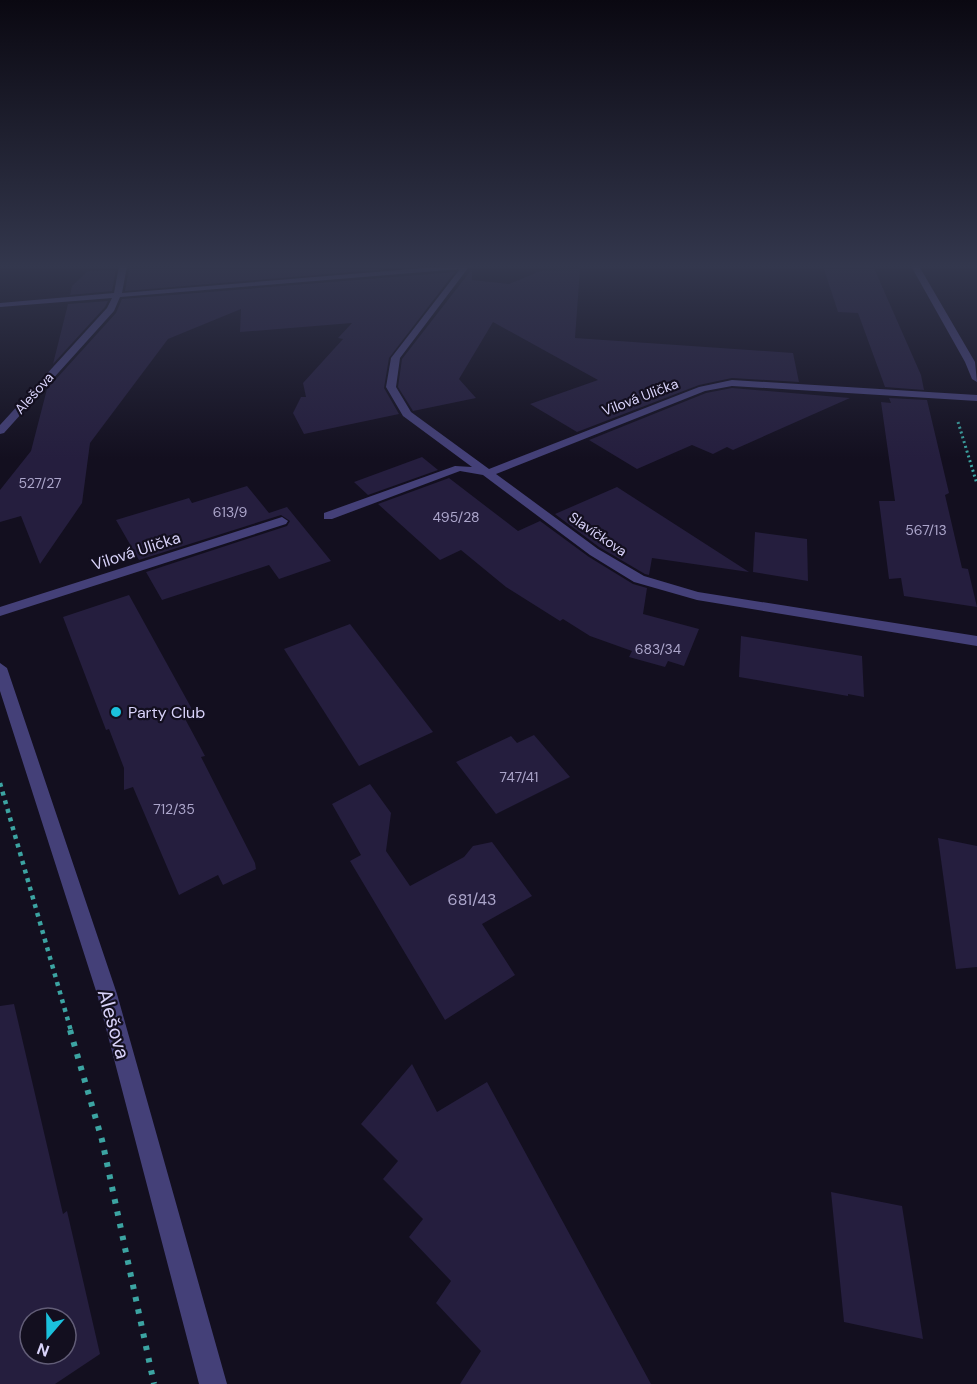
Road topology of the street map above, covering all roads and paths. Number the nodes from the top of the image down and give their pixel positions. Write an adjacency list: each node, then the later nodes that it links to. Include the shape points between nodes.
1 (91, 331): 8 (street, Alešova)
2 (417, 331): 9 (street, Slavíčkova, via 396,358 391,387 408,414)
3 (955, 331): 4 (street)
4 (974, 362): 5 (street)
5 (977, 379)
6 (977, 398): 9 (street, Vilová Ulička, via 732,383 702,389)
7 (956, 414): 10 (path)
8 (0, 431)
9 (489, 472): 11 (street, Vilová Ulička, via 459,468); 14 (street, Slavíčkova, via 594,552 639,579 697,596)
10 (977, 484)
11 (328, 516)
12 (282, 521): 13 (street, Vilová Ulička)
13 (0, 612)
14 (977, 641)
15 (0, 668): 18 (street, Alešova, via 107,994)
16 (0, 783): 17 (path, via 102,1140)
17 (154, 1384)
18 (213, 1384)

